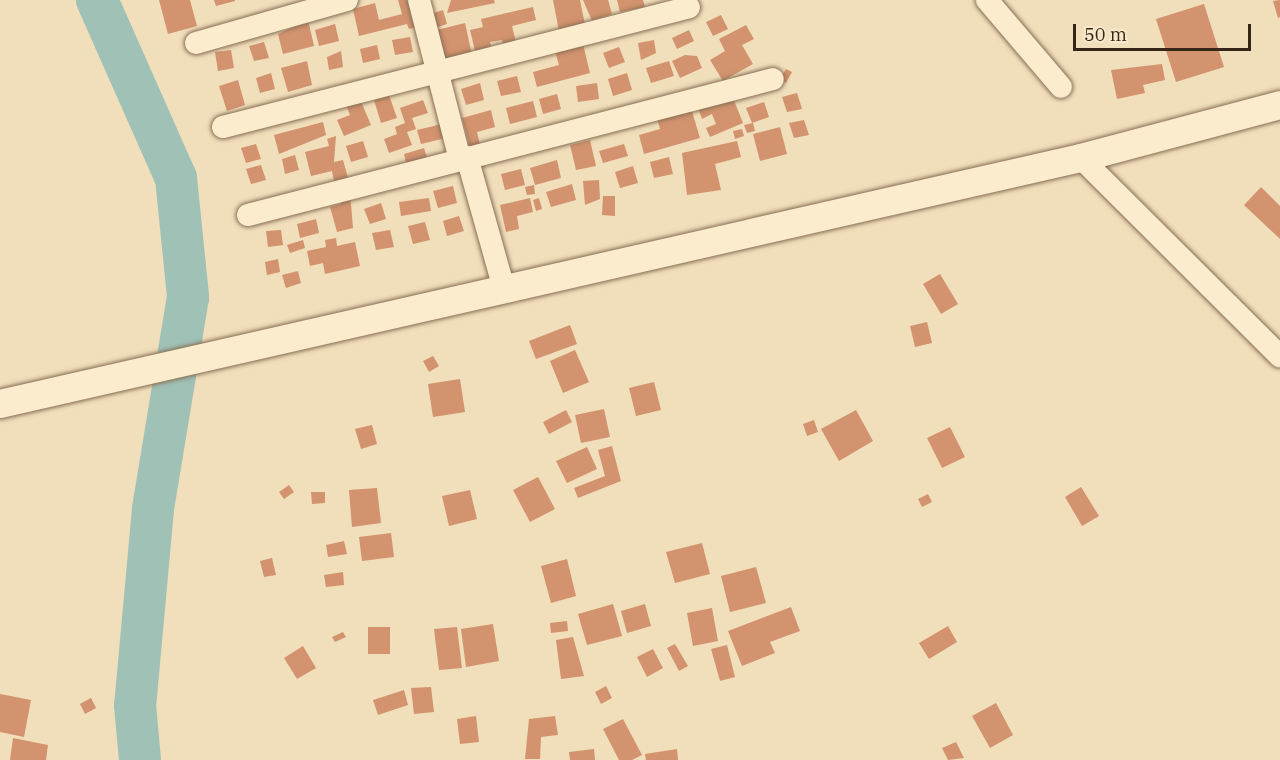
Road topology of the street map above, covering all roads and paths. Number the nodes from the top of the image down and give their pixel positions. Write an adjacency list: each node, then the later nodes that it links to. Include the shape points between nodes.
1 (347, 0): 5 (street)
2 (419, 0): 6 (street)
3 (987, 0): 8 (street)
4 (689, 8): 6 (street)
5 (196, 43)
6 (437, 71): 10 (street); 12 (street)
7 (773, 79): 12 (street)
8 (1061, 87)
9 (1280, 105): 11 (street)
10 (223, 127)
11 (1081, 158): 14 (street); 15 (street)
12 (464, 159): 13 (street); 14 (street)
13 (248, 216)
14 (504, 289): 16 (street)
15 (1280, 356)
16 (0, 404)

